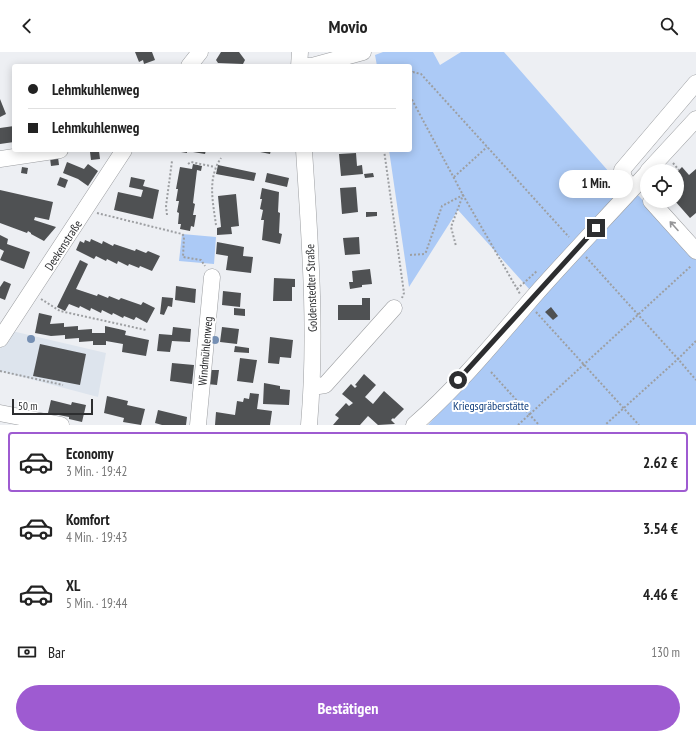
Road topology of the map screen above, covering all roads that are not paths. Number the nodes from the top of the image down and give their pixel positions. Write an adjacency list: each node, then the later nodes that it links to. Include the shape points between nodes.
1 (200, 52): 4 (street)
2 (300, 52): 5 (street)
3 (363, 52): 6 (street)
4 (191, 64)
5 (300, 64)
6 (319, 64)
7 (696, 83): 15 (street, via 622,170 624,178)
8 (696, 119): 13 (street)
9 (47, 152): 12 (street)
10 (123, 152): 21 (street, Deekenstraße)
11 (304, 152): 22 (street, Goldenstedter Straße, via 312,279)
12 (0, 159)
13 (655, 164)
14 (640, 181): 15 (street)
15 (634, 187): 16 (street); 27 (street, via 429,412)
16 (640, 191)
17 (657, 208): 18 (street, one-way to 17)
18 (696, 251)
19 (212, 277): 25 (street, Windmühlenweg)
20 (394, 308): 22 (street, via 325,385)
21 (0, 339)
22 (312, 386): 26 (street, Goldenstedter Straße)
23 (0, 413): 24 (street)
24 (62, 425)
25 (198, 425)
26 (309, 425)
27 (414, 425)

